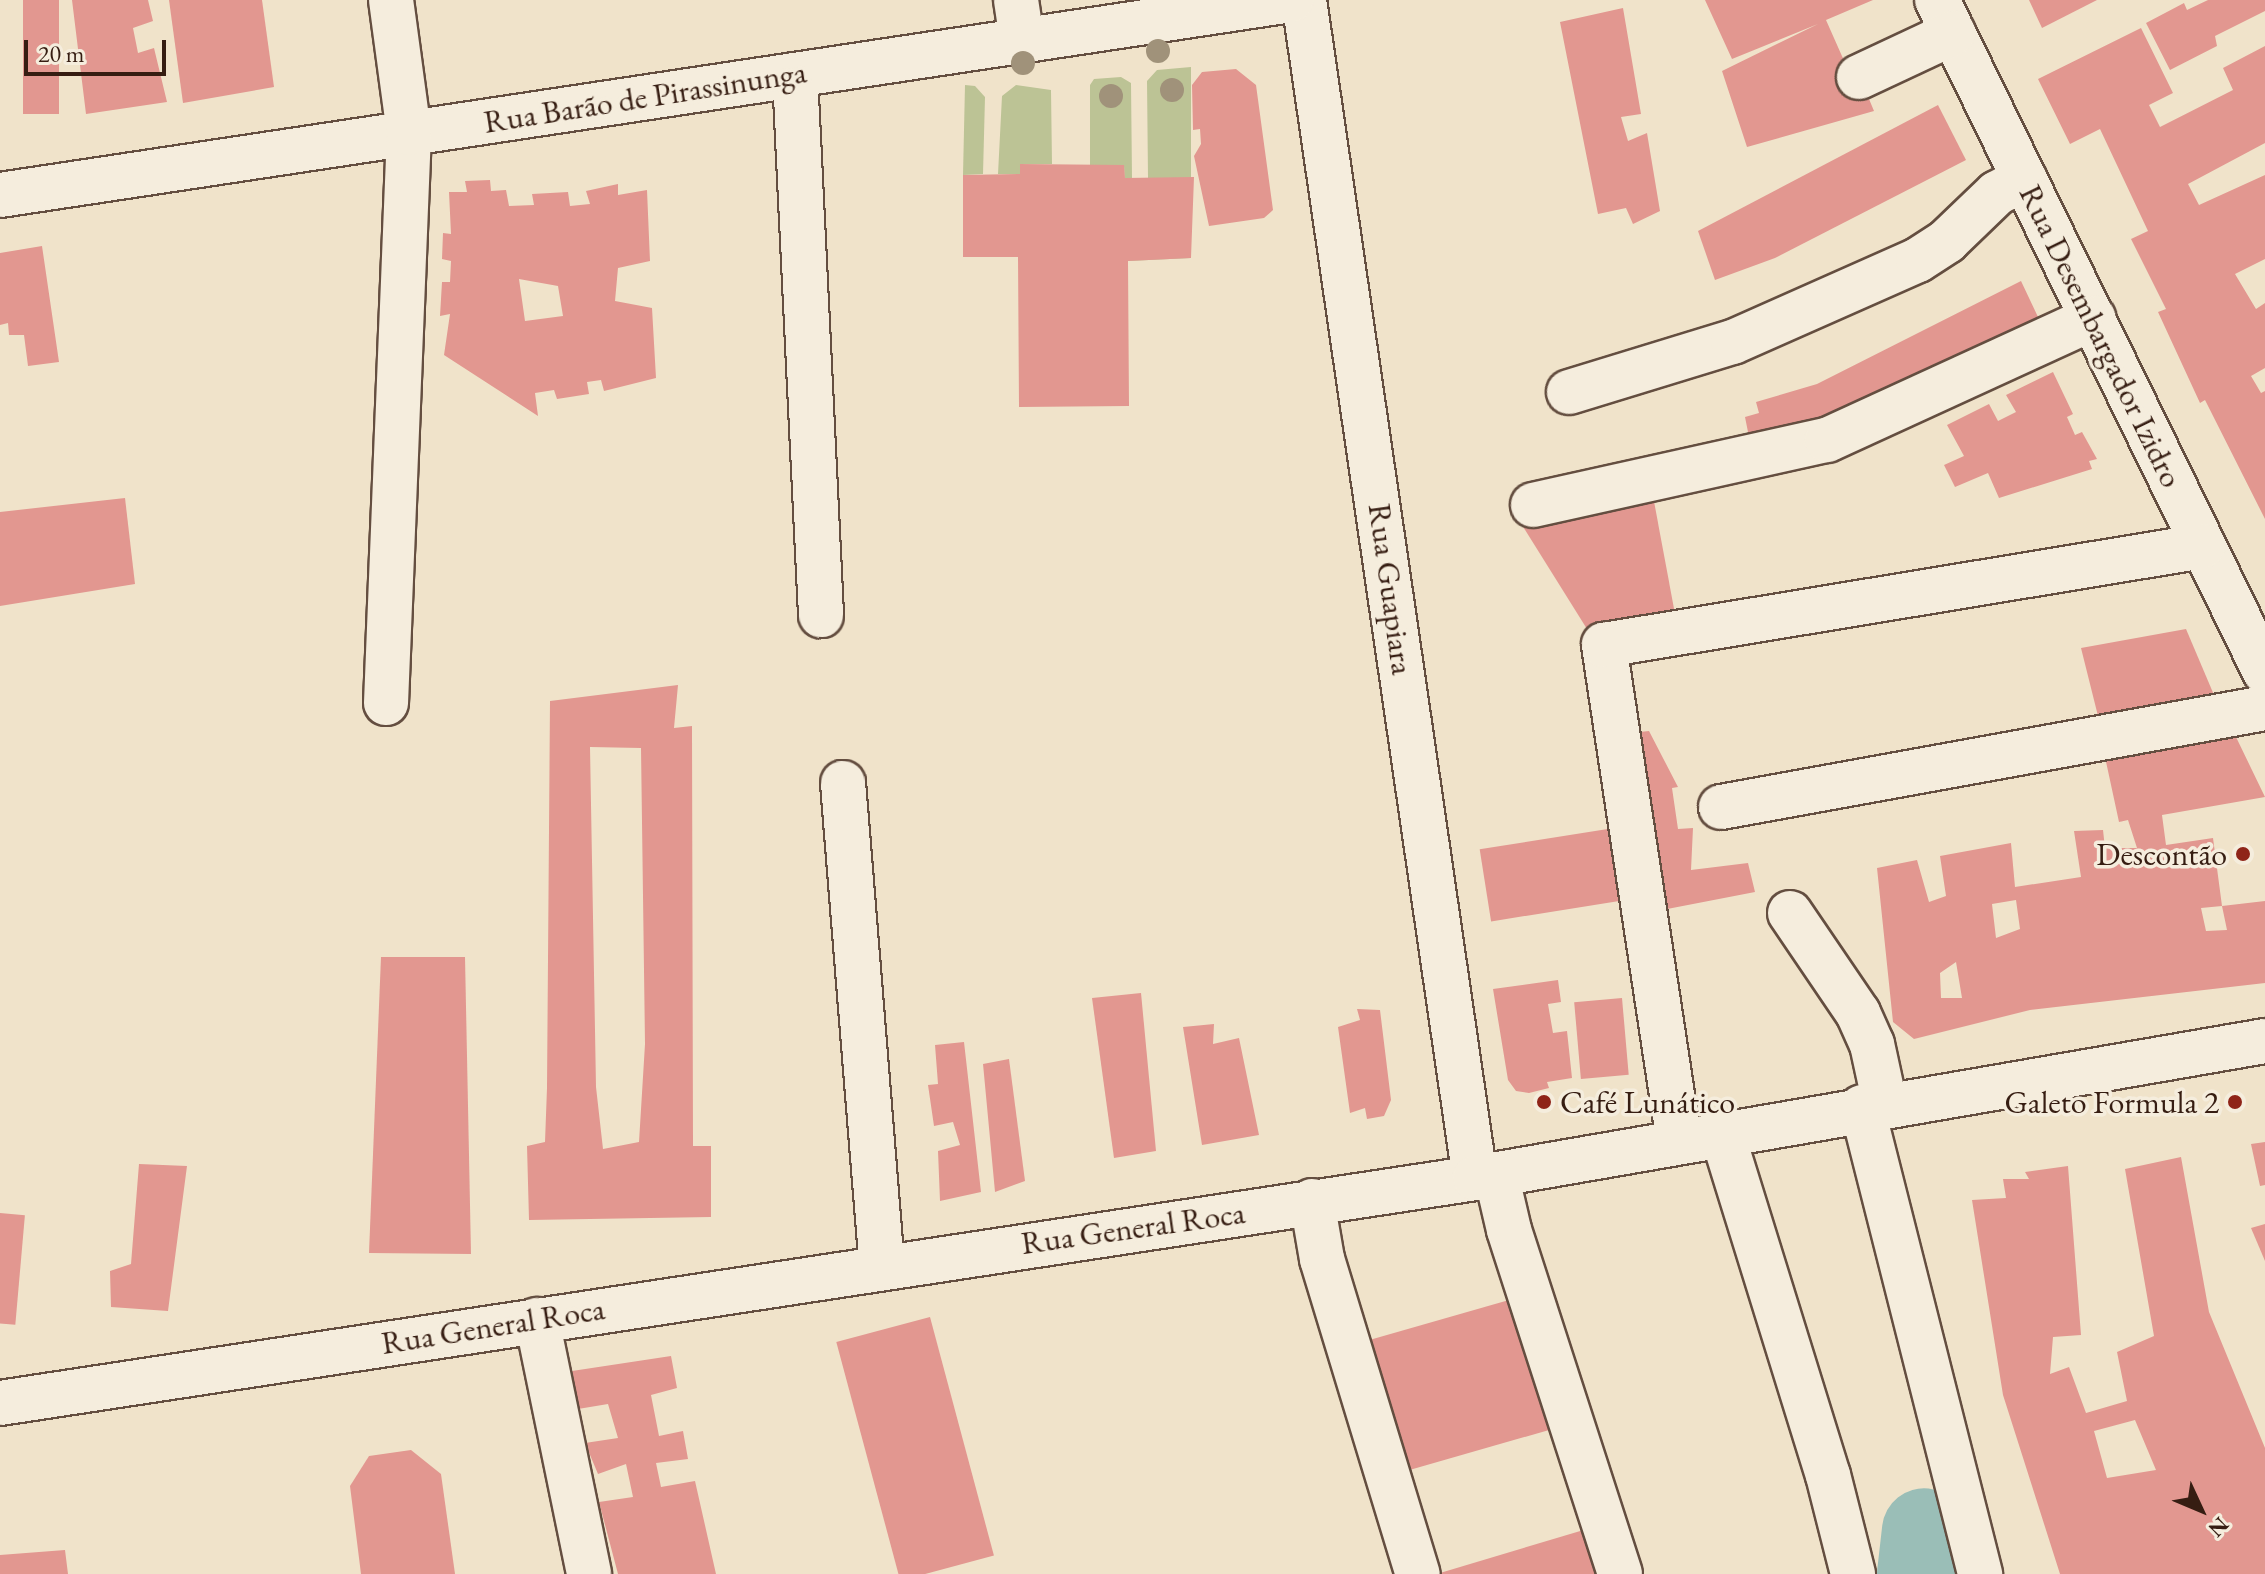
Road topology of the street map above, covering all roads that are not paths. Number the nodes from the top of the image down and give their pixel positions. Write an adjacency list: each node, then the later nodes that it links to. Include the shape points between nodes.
1 (391, 0): 8 (street)
2 (1291, 0): 5 (street, Rua Barão de Pirassinunga)
3 (1304, 0): 26 (street, Rua Guapiara)
4 (1945, 16): 7 (street); 9 (street, Rua Desembargador Izidro)
5 (1019, 20): 6 (street, Rua Barão de Pirassinunga)
6 (795, 75): 8 (street, Rua Barão de Pirassinunga); 15 (street)
7 (1859, 77)
8 (409, 133): 10 (street, Rua Barão de Pirassinunga); 17 (street)
9 (2025, 179): 11 (street, Rua Desembargador Izidro); 12 (street, via 1997,193 1947,241 1918,260 1733,342)
10 (0, 195)
11 (2093, 318): 13 (street, via 1827,440); 14 (street, Rua Desembargador Izidro)
12 (1569, 392)
13 (1533, 505)
14 (2203, 546): 16 (street, Rua Desembargador Izidro); 25 (street, via 1604,645)
15 (821, 615)
16 (2265, 672)
17 (386, 703)
18 (2265, 708): 20 (street)
19 (843, 783): 28 (street)
20 (1721, 807)
21 (1790, 913): 23 (street, via 1858,1013 1872,1044)
22 (2265, 1041): 23 (street, Rua General Roca)
23 (1873, 1106): 24 (street, Rua General Roca); 35 (street)
24 (1722, 1133): 25 (street, Rua General Roca); 34 (street, via 1828,1475)
25 (1679, 1141): 26 (street, Rua General Roca)
26 (1486, 1176): 27 (street, Rua General Roca); 33 (street, Rua Guapiara, via 1509,1230)
27 (1312, 1201): 28 (street, Rua General Roca); 32 (street, via 1322,1259)
28 (882, 1265): 29 (street, Rua General Roca)
29 (537, 1320): 30 (street, Rua General Roca); 31 (street)
30 (0, 1403)
31 (589, 1574)
32 (1418, 1574)
33 (1620, 1574)
34 (1853, 1574)
35 (1980, 1574)

